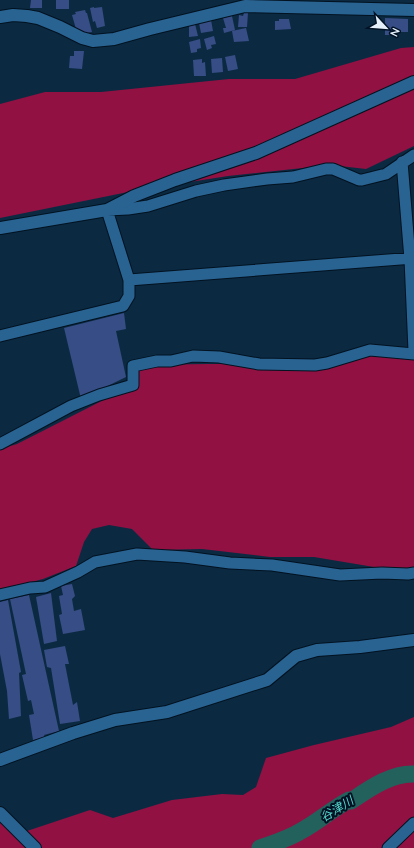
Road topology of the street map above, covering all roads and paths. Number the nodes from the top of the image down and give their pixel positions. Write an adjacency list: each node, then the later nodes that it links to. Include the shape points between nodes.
1 (244, 3): 2 (street); 3 (street, via 104,41 88,40 32,17)
2 (414, 10)
3 (0, 17)
4 (414, 82): 7 (street, via 256,153 134,196)
5 (414, 155): 6 (street)
6 (402, 162): 7 (street, via 386,174 362,180 333,169 326,169 293,178 224,185 148,206); 9 (street)
7 (107, 210): 8 (street); 10 (street)
8 (0, 228)
9 (412, 259): 10 (street); 12 (street)
10 (129, 280): 11 (street, via 129,296 123,306)
11 (0, 336)
12 (414, 351)
13 (414, 354): 14 (street, via 370,350 315,365 259,364 219,357 193,356 133,366 133,385 71,406)
14 (0, 444)
15 (414, 573): 16 (street, via 340,574 272,565 137,554 95,562 45,587)
16 (0, 595)
17 (414, 640): 18 (street, via 317,650 296,656 267,680 167,712 115,720)
18 (0, 760)
19 (0, 813): 21 (street)
20 (414, 823): 22 (street)
21 (35, 848)
22 (388, 848)

